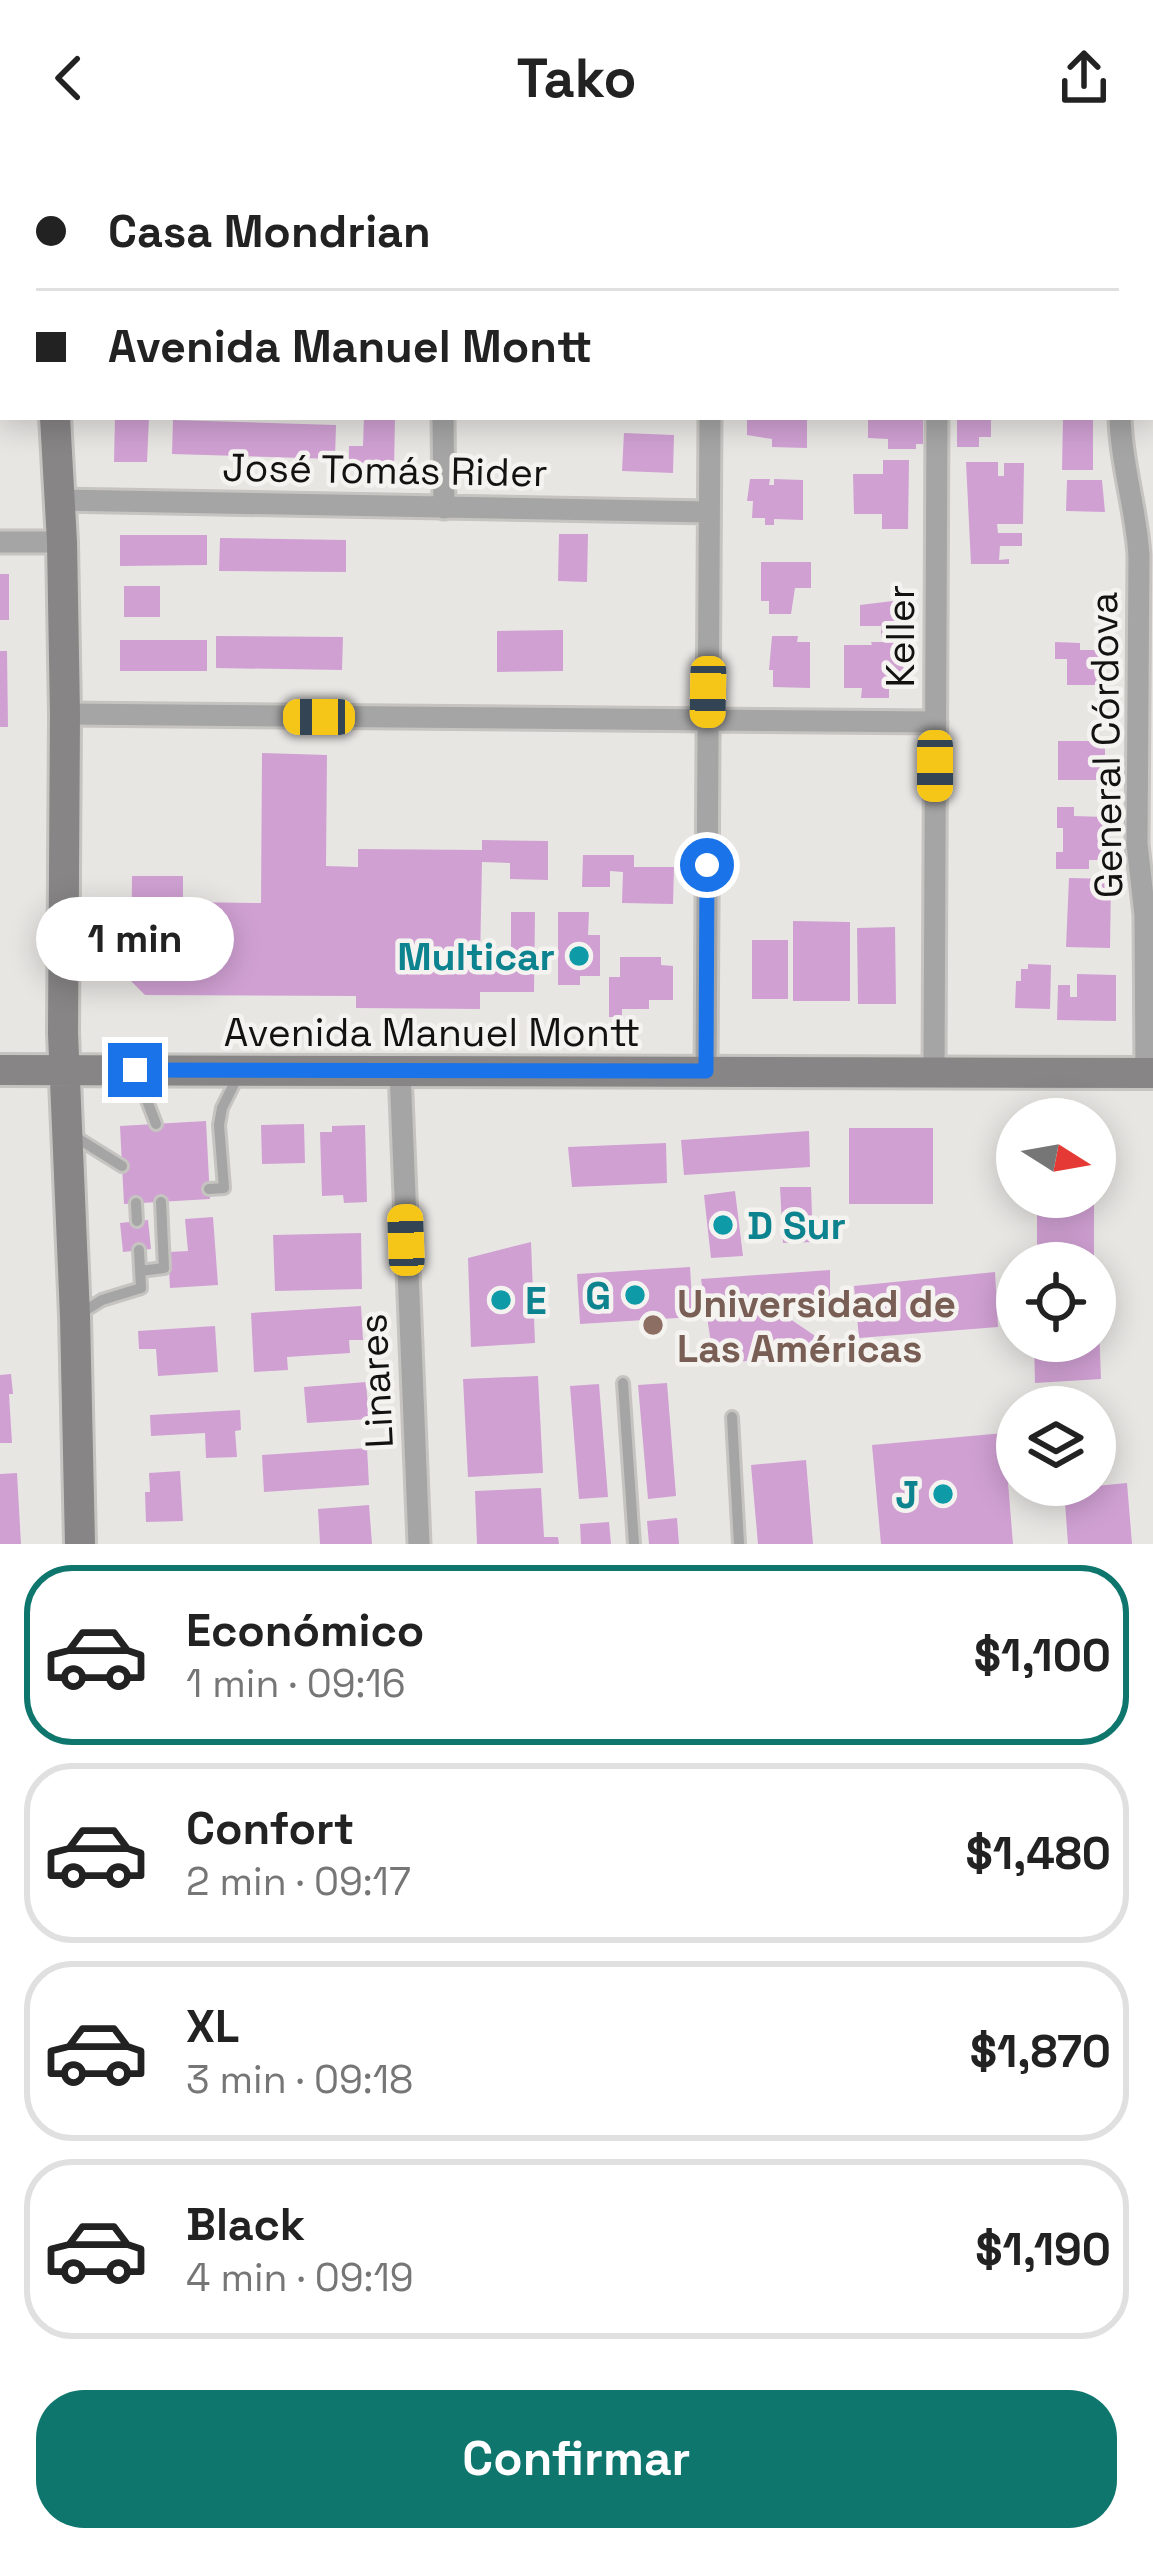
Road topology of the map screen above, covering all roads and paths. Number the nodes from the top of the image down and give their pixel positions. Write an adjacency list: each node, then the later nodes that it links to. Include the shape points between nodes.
1 (55, 420): 6 (main road)
2 (443, 420): 7 (street)
3 (710, 420): 8 (street)
4 (937, 420): 13 (street, Keller)
5 (1120, 420): 21 (street, General Córdova, via 1138,530 1137,844)
6 (60, 500): 7 (street, José Tomás Rider); 10 (main road)
7 (444, 508): 8 (street, José Tomás Rider)
8 (709, 512): 12 (street)
9 (0, 542): 10 (street)
10 (62, 542): 11 (main road)
11 (65, 714): 12 (street); 15 (main road)
12 (708, 720): 13 (street); 19 (street)
13 (936, 722): 20 (street, Keller)
14 (0, 1070): 15 (main road, Avenida Manuel Montt)
15 (64, 1070): 16 (main road, Avenida Manuel Montt); 23 (main road)
16 (135, 1070): 17 (main road, Avenida Manuel Montt); 22 (lane)
17 (241, 1071): 18 (main road, Avenida Manuel Montt); 25 (lane, via 213,1126 224,1188)
18 (400, 1071): 19 (main road, Avenida Manuel Montt); 35 (street, Linares)
19 (706, 1071): 20 (main road, Avenida Manuel Montt)
20 (934, 1071): 21 (main road, Avenida Manuel Montt)
21 (1149, 1073)
22 (156, 1124)
23 (68, 1131): 24 (lane); 31 (main road)
24 (122, 1166)
25 (209, 1189)
26 (161, 1202): 30 (lane, via 164,1268)
27 (136, 1203): 28 (lane)
28 (137, 1221)
29 (139, 1250): 30 (lane)
30 (140, 1270): 31 (lane, via 141,1288)
31 (75, 1316): 34 (main road)
32 (623, 1383): 36 (lane)
33 (732, 1417): 37 (lane)
34 (80, 1544)
35 (419, 1544)
36 (634, 1544)
37 (739, 1544)

